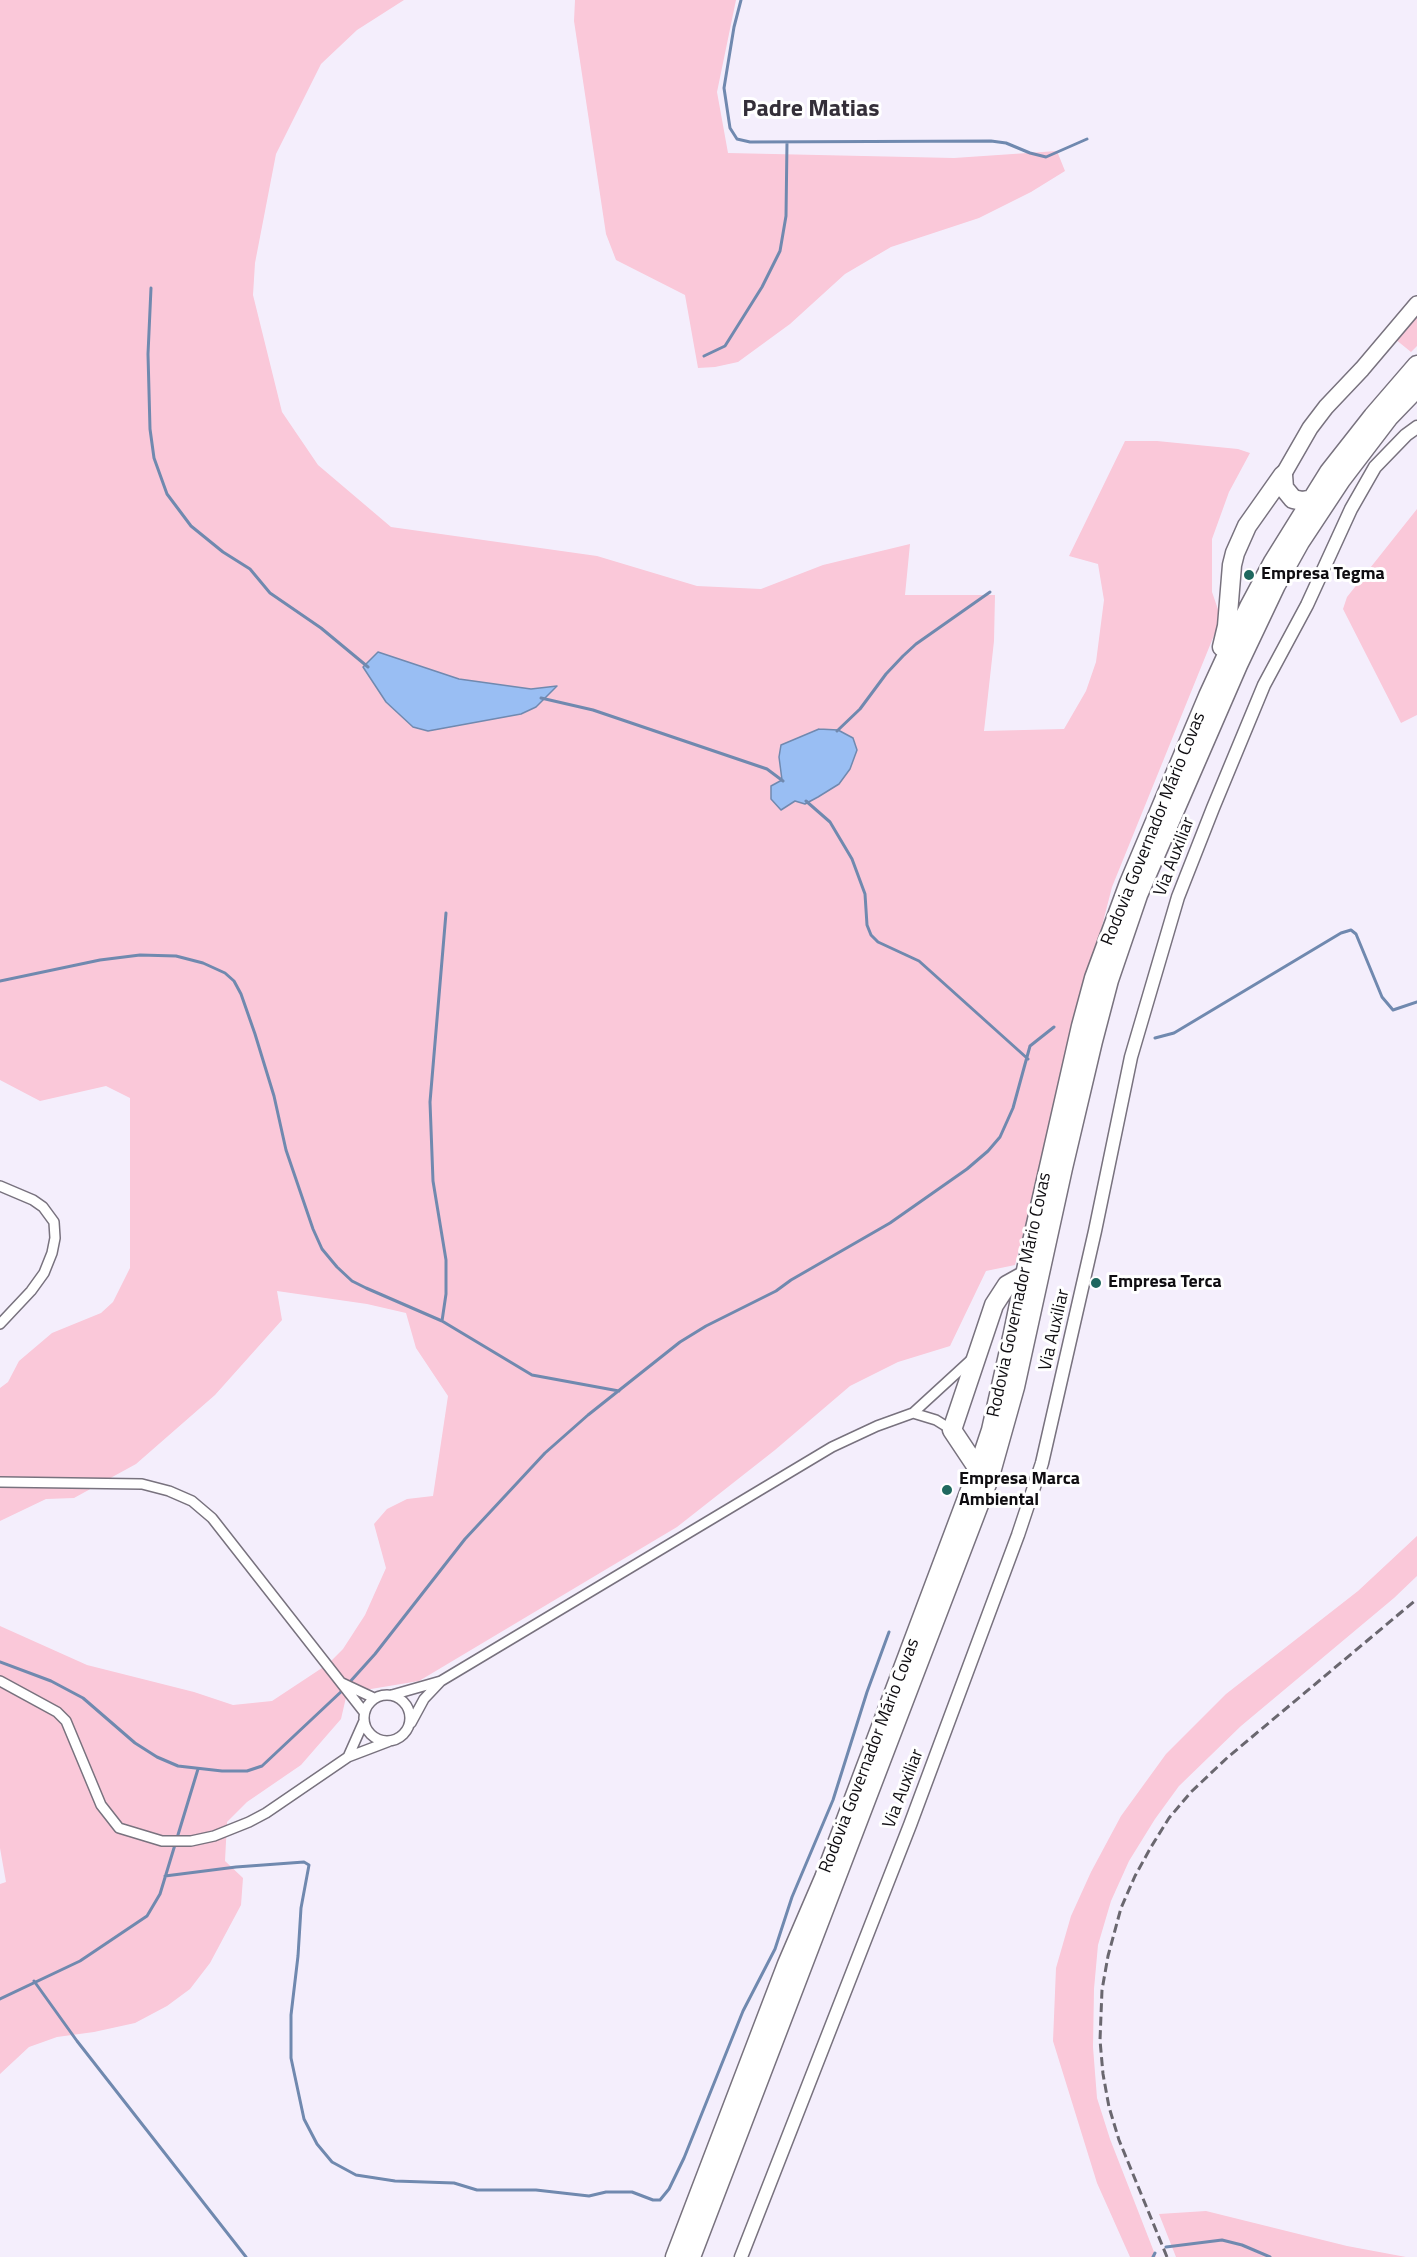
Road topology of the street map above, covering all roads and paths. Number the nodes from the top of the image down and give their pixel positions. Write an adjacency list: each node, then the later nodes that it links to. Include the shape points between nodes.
1 (1417, 304): 5 (main road, via 1326,407)
2 (1417, 365): 6 (highway, Rodovia Governador Mário Covas, via 1329,471)
3 (1417, 388): 26 (highway, Rodovia Governador Mário Covas, via 1389,417 1341,480 1276,585 1138,895 1093,1041 1015,1387 990,1476)
4 (1417, 427): 27 (street, Via Auxiliar, via 1375,467 1351,509 1307,605 1264,685 1178,897 1131,1057 1042,1463 914,1815)
5 (1283, 475): 6 (highway, via 1284,488 1293,499); 7 (highway, via 1247,526 1235,553 1227,627)
6 (1313, 500): 7 (highway, Rodovia Governador Mário Covas, via 1273,562)
7 (1208, 696): 9 (highway, Rodovia Governador Mário Covas, via 1129,883 1094,978)
8 (0, 1186): 10 (street, via 43,1207 54,1222 55,1238 44,1273)
9 (1025, 1275): 11 (highway, via 1007,1285 994,1305); 14 (highway, Rodovia Governador Mário Covas)
10 (0, 1323)
11 (975, 1355): 12 (street); 13 (highway)
12 (913, 1413): 13 (street); 17 (street, via 813,1458)
13 (952, 1430): 14 (highway)
14 (978, 1469): 25 (highway, Rodovia Governador Mário Covas, via 824,1878)
15 (0, 1482): 18 (street, via 142,1484 192,1502 212,1518)
16 (0, 1681): 24 (street, via 57,1712 66,1721 95,1794 119,1828 162,1841 214,1836 249,1822)
17 (441, 1681): 19 (street); 22 (street, via 424,1699)
18 (342, 1683): 20 (street); 21 (street)
19 (392, 1695): 20 (street); 22 (street, via 400,1699 410,1714)
20 (374, 1698): 21 (street)
21 (364, 1717): 23 (street, via 373,1737); 24 (street)
22 (405, 1732): 23 (street)
23 (390, 1741): 24 (street)
24 (348, 1757)
25 (675, 2257)
26 (691, 2257)
27 (741, 2257)

